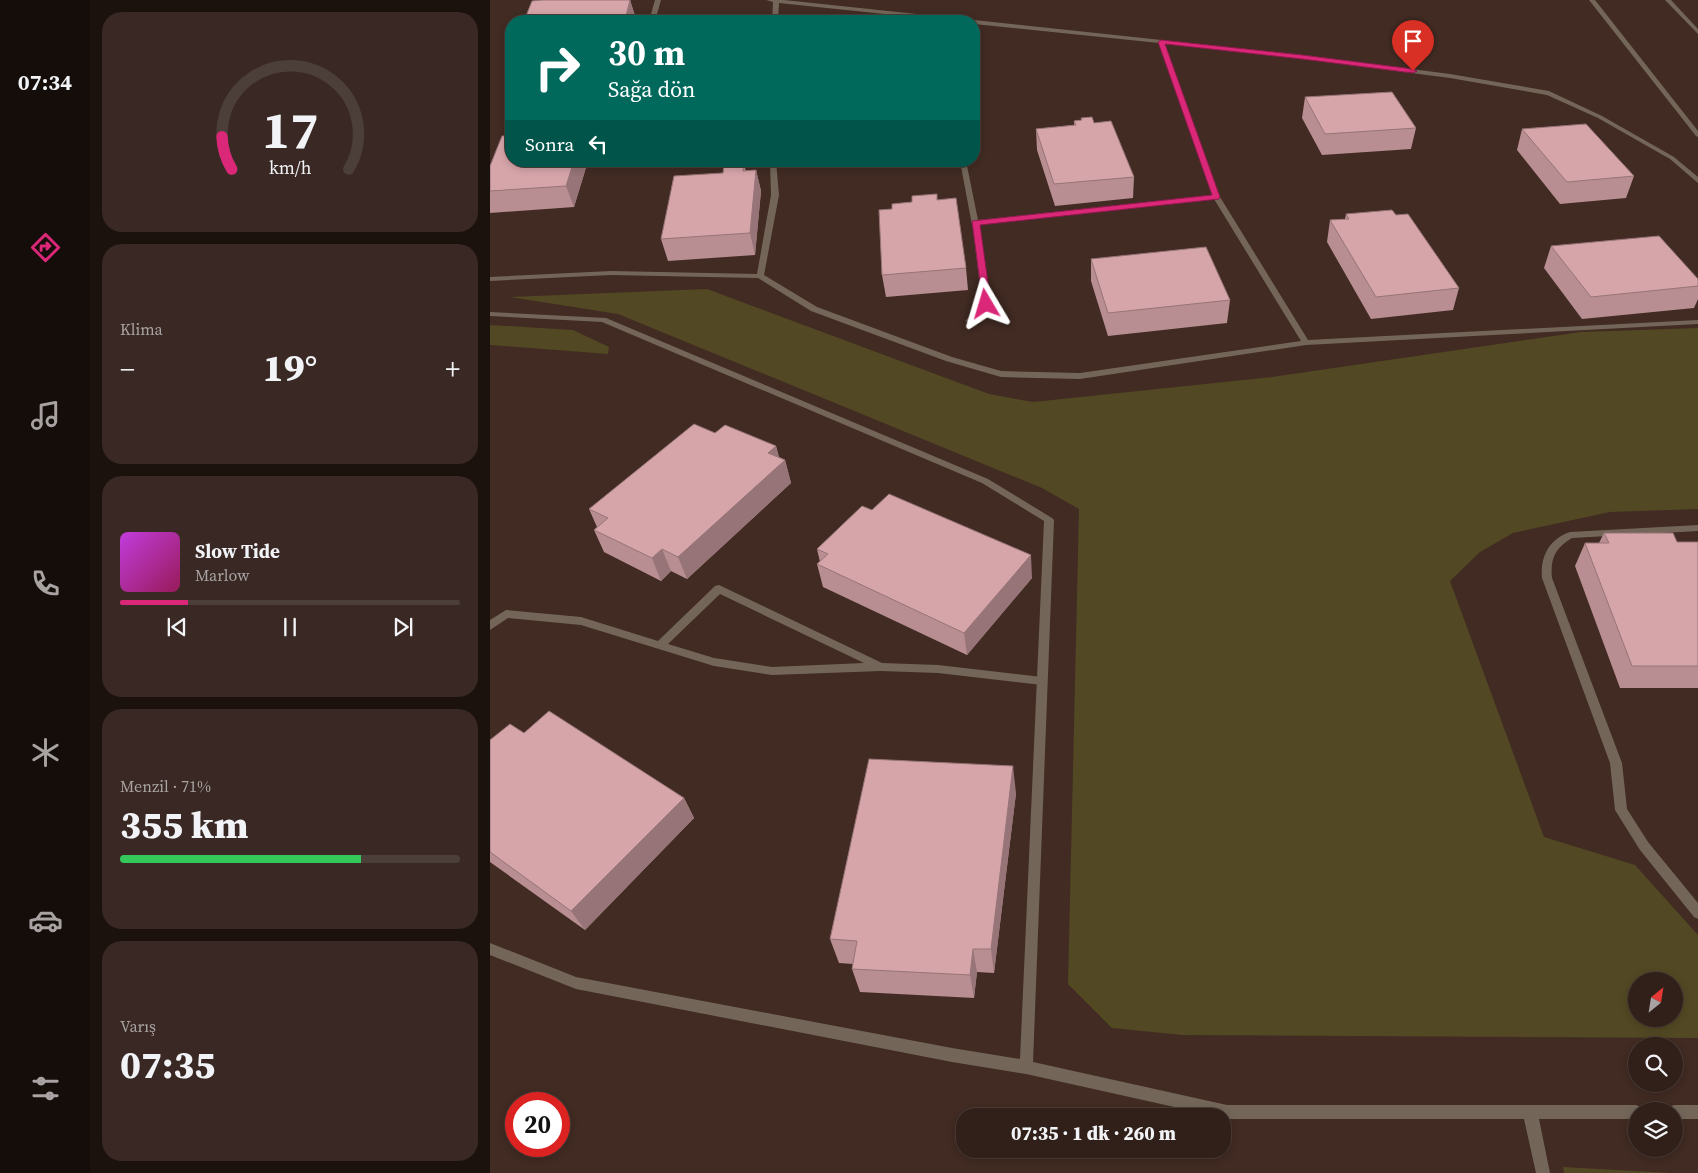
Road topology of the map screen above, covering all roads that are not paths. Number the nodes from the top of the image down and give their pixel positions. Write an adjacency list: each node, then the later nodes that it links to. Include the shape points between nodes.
1 (658, 0): 6 (street)
2 (769, 0): 5 (street)
3 (1592, 0): 12 (street)
4 (1668, 0): 10 (street)
5 (776, 1): 7 (street); 8 (street)
6 (654, 15)
7 (775, 15)
8 (908, 15)
9 (980, 23): 11 (street)
10 (1698, 32)
11 (1161, 42): 15 (street, via 1450,76 1549,93 1600,117 1672,158); 16 (street)
12 (1698, 135)
13 (774, 167): 18 (street, via 776,195)
14 (964, 167): 17 (street)
15 (1698, 180)
16 (1216, 197): 17 (street); 23 (street)
17 (975, 223): 21 (street, via 986,304)
18 (760, 276): 19 (street, via 611,273); 23 (street, via 814,309 949,359 1001,374 1080,376)
19 (490, 279)
20 (490, 314): 28 (street, via 603,320 986,481 1049,520)
21 (969, 321)
22 (1698, 322): 23 (street)
23 (1306, 343)
24 (1698, 528): 29 (street, via 1570,535 1553,546 1545,566 1616,763 1621,810 1644,846)
25 (490, 626): 26 (street, via 506,614 581,621)
26 (660, 645): 27 (street, via 714,662 772,671); 27 (street, via 719,589)
27 (881, 667): 28 (street, via 938,669)
28 (1042, 681): 31 (street)
29 (1698, 913)
30 (490, 949): 31 (street, via 576,984)
31 (1026, 1067): 32 (street, via 1227,1112)
32 (1530, 1112): 33 (street); 36 (street)
33 (1628, 1112)
34 (1683, 1112): 35 (street)
35 (1698, 1112)
36 (1543, 1173)

